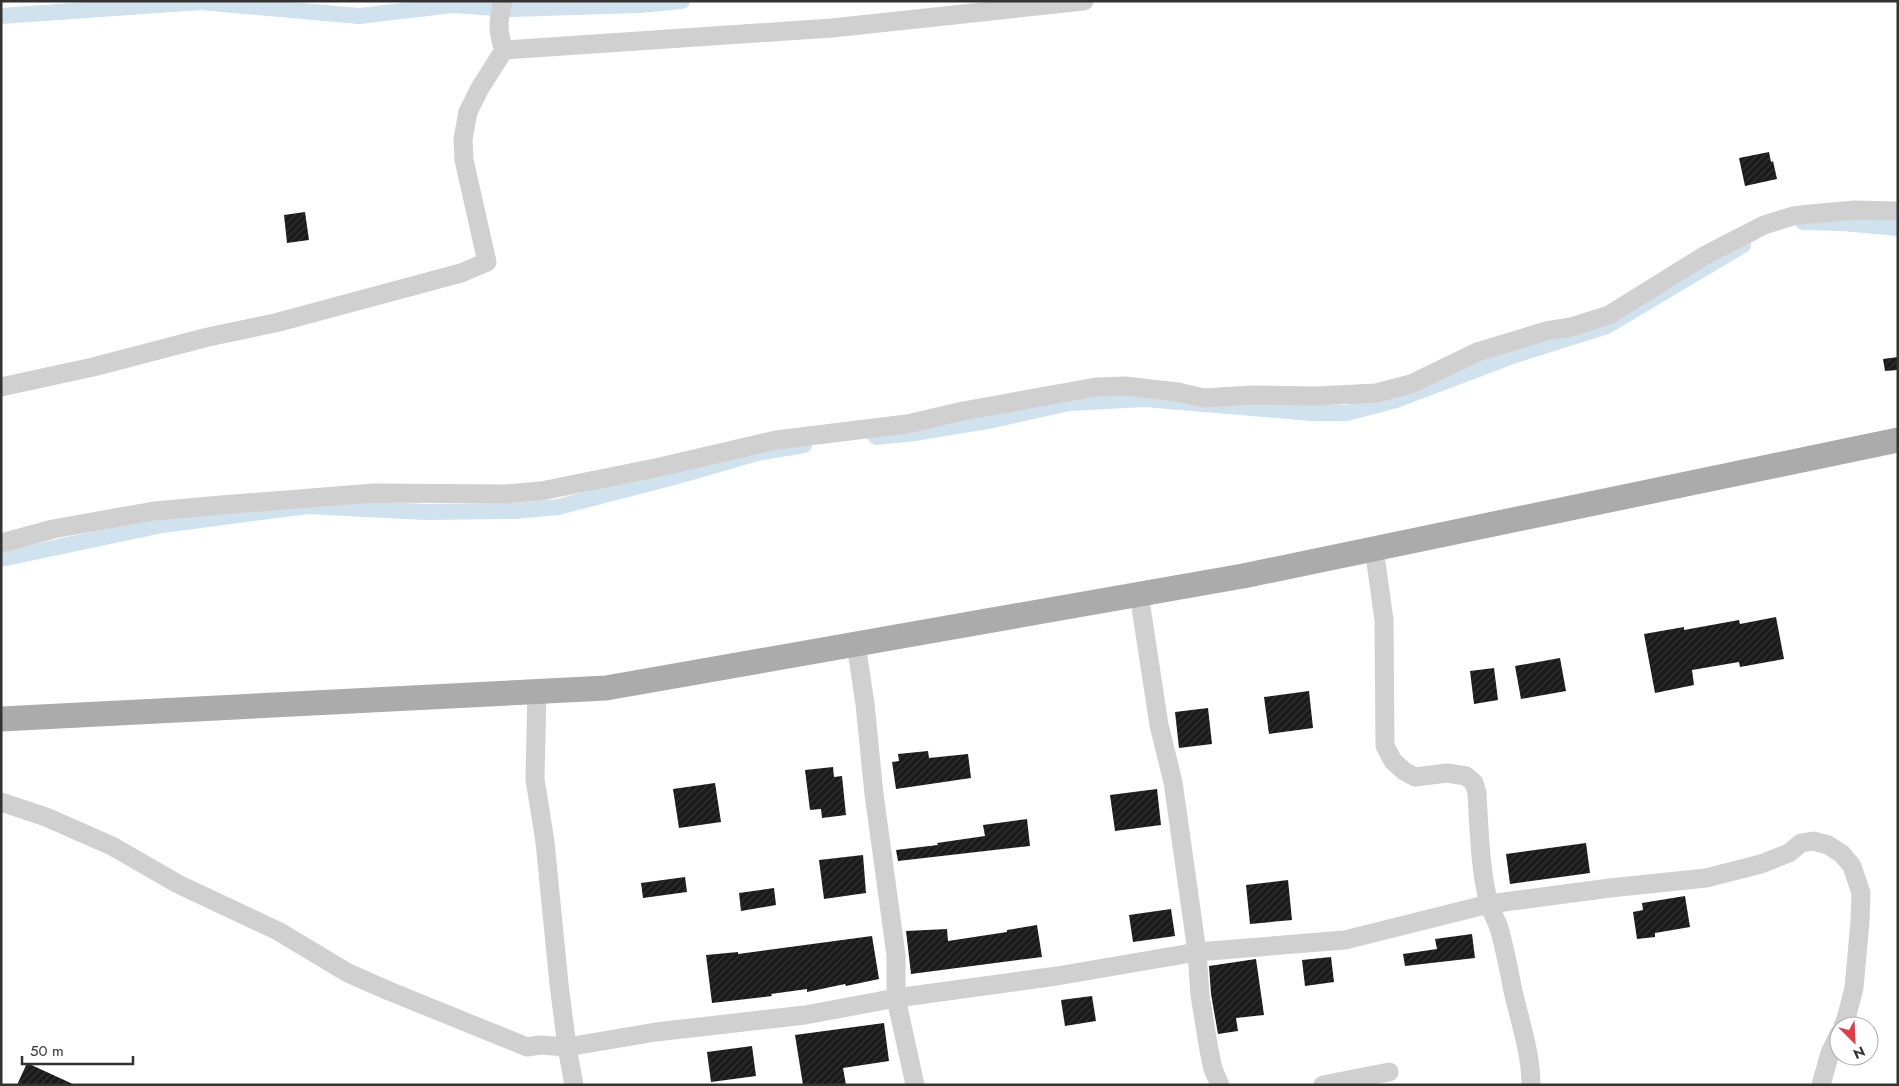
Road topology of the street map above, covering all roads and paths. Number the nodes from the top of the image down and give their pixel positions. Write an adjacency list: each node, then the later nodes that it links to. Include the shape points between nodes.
1 (1084, 1): 3 (street, via 832,28)
2 (501, 9): 3 (street, via 498,34)
3 (504, 50): 5 (street, via 468,112 463,139 464,160 487,262 461,274 302,316)
4 (1898, 211): 7 (street, via 1855,210 1793,216 1771,223 1704,256 1609,315 1546,330 1477,352 1411,384 1376,393 1204,398 1125,386 1096,387 907,424 776,440 650,470 541,491 505,494 374,493 202,506 53,529)
5 (1, 387)
6 (1898, 440): 8 (main road)
7 (1, 543)
8 (1374, 548): 9 (main road); 14 (street, via 1384,620 1385,746 1393,761 1415,778 1447,773 1466,776 1474,783)
9 (1139, 594): 10 (main road); 15 (street, via 1159,725 1173,782)
10 (856, 644): 11 (main road, via 606,688); 16 (street, via 896,955)
11 (537, 691): 12 (main road); 18 (street, via 535,779)
12 (1, 718)
13 (1, 802): 18 (street, via 46,817 112,846 178,884 278,931 348,973 389,992 527,1047)
14 (1489, 904): 15 (street, via 1344,940); 17 (street, via 1706,878 1770,860 1801,844 1813,841 1828,845 1852,866 1861,893 1854,988); 25 (street, via 1509,967)
15 (1197, 952): 16 (street, via 1057,976); 23 (street, via 1209,1050)
16 (896, 998): 18 (street, via 805,1015 656,1032); 22 (street)
17 (1846, 1016)
18 (567, 1047): 21 (street)
19 (1829, 1056): 26 (street)
20 (1389, 1072): 24 (street)
21 (574, 1085)
22 (915, 1085)
23 (1220, 1085)
24 (1323, 1085)
25 (1531, 1085)
26 (1821, 1085)

